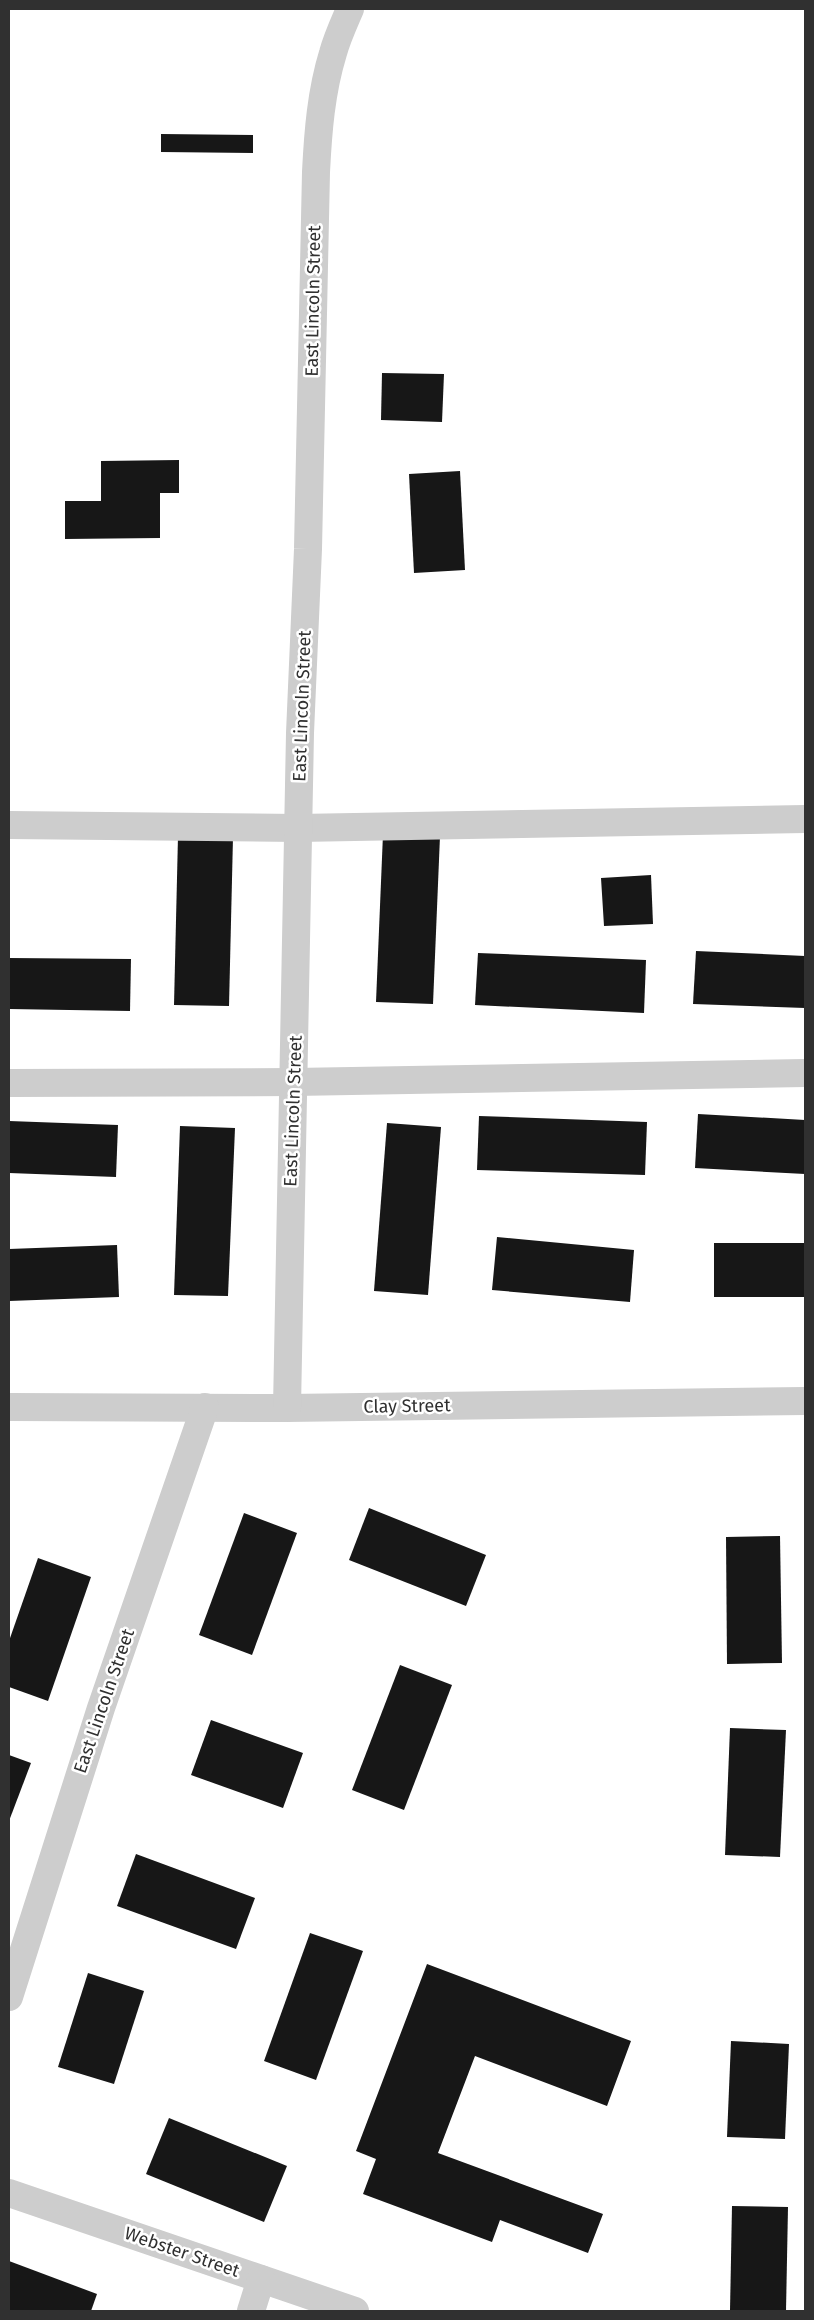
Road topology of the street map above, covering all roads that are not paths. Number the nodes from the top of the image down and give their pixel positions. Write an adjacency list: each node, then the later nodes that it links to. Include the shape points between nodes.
1 (350, 9): 4 (street, East Lincoln Street, via 333,52 326,81 316,164)
2 (805, 819): 4 (street)
3 (9, 825): 4 (street)
4 (298, 828): 6 (street, East Lincoln Street)
5 (805, 1073): 6 (street)
6 (294, 1082): 7 (street); 11 (street, East Lincoln Street)
7 (9, 1083)
8 (805, 1401): 11 (street, Clay Street)
9 (9, 1407): 10 (street, Clay Street)
10 (205, 1407): 11 (street, Clay Street); 12 (street, East Lincoln Street, via 101,1708)
11 (287, 1408)
12 (9, 1997)
13 (9, 2193): 14 (street, Webster Street)
14 (261, 2279): 15 (street); 16 (street, Webster Street)
15 (251, 2311)
16 (355, 2311)

